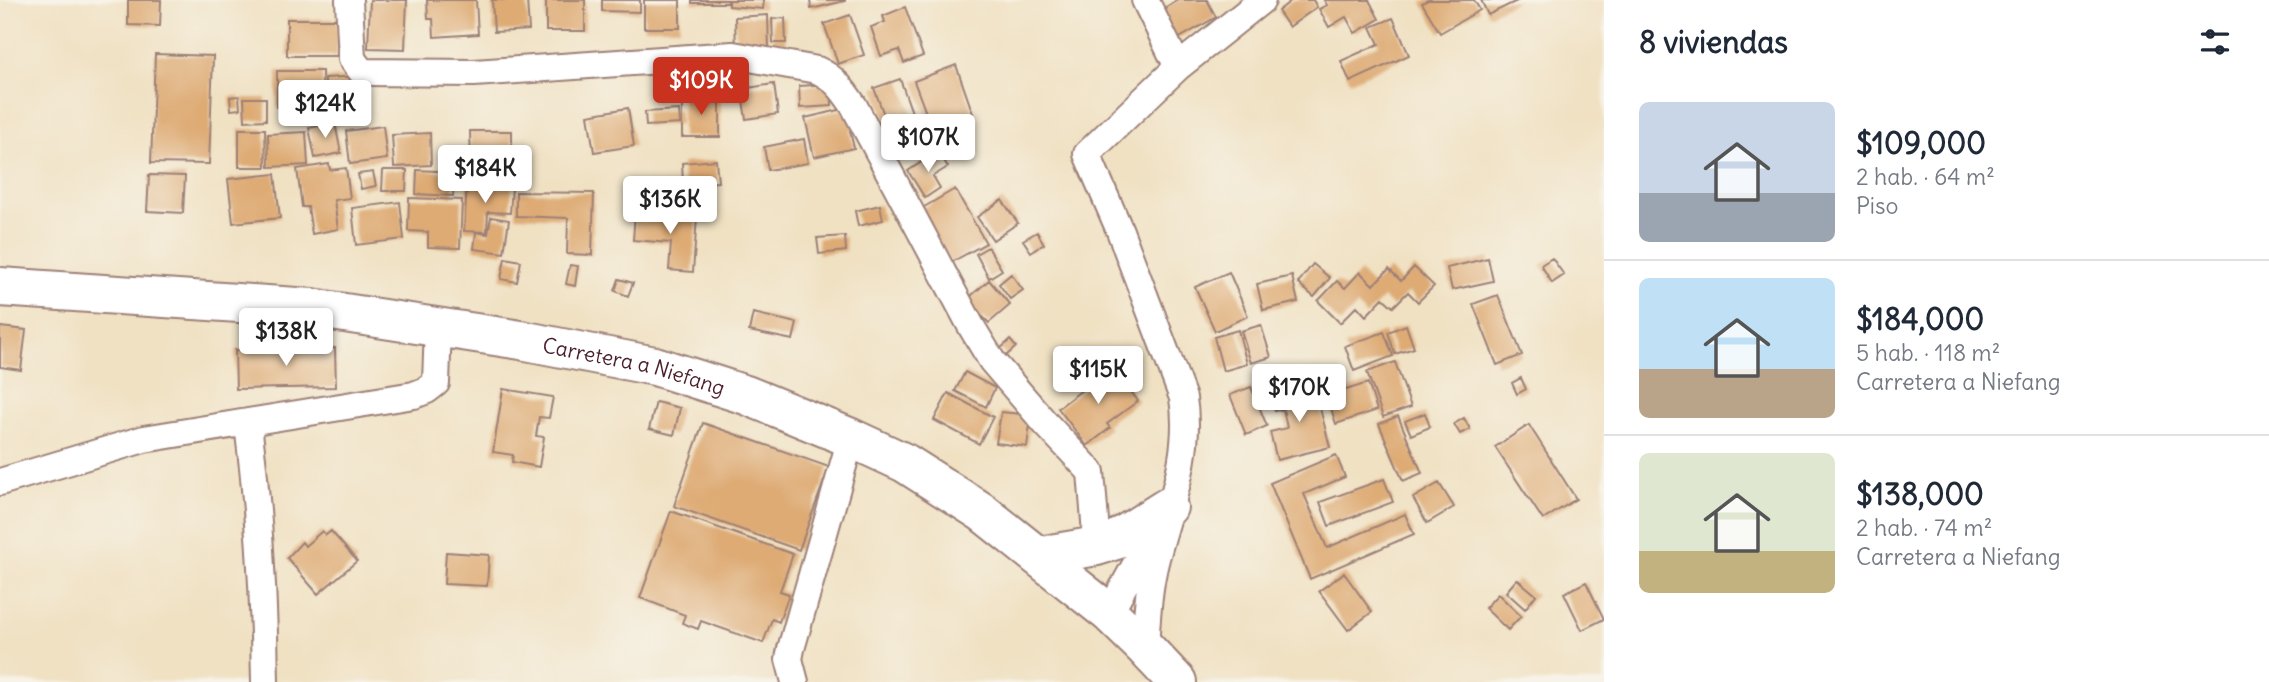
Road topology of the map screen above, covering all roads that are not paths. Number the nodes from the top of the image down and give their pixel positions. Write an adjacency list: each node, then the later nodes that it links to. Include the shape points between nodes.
1 (349, 0): 11 (street, via 352,59 362,72 499,72 733,55 828,75 854,106 992,361 1091,472)
2 (1145, 0): 4 (street)
3 (1262, 0): 4 (street)
4 (1178, 67): 10 (street, via 1087,154 1183,398 1185,443)
5 (0, 287): 6 (main road, Carretera a Niefang, via 312,308)
6 (438, 327): 7 (street, via 436,383 426,390); 8 (main road, Carretera a Niefang, via 655,366 746,395)
7 (248, 424): 9 (street, via 144,439); 15 (street, via 264,601)
8 (851, 438): 12 (main road, Carretera a Niefang, via 916,470); 16 (street, via 790,649)
9 (0, 482)
10 (1171, 502): 11 (main road, via 1116,540); 13 (street); 14 (street, via 1148,595)
11 (1097, 546): 12 (main road)
12 (1039, 556): 13 (main road, Carretera a Niefang)
13 (1109, 613): 14 (main road, Carretera a Niefang)
14 (1145, 648): 17 (main road, Carretera a Niefang)
15 (265, 682)
16 (794, 682)
17 (1177, 682)

